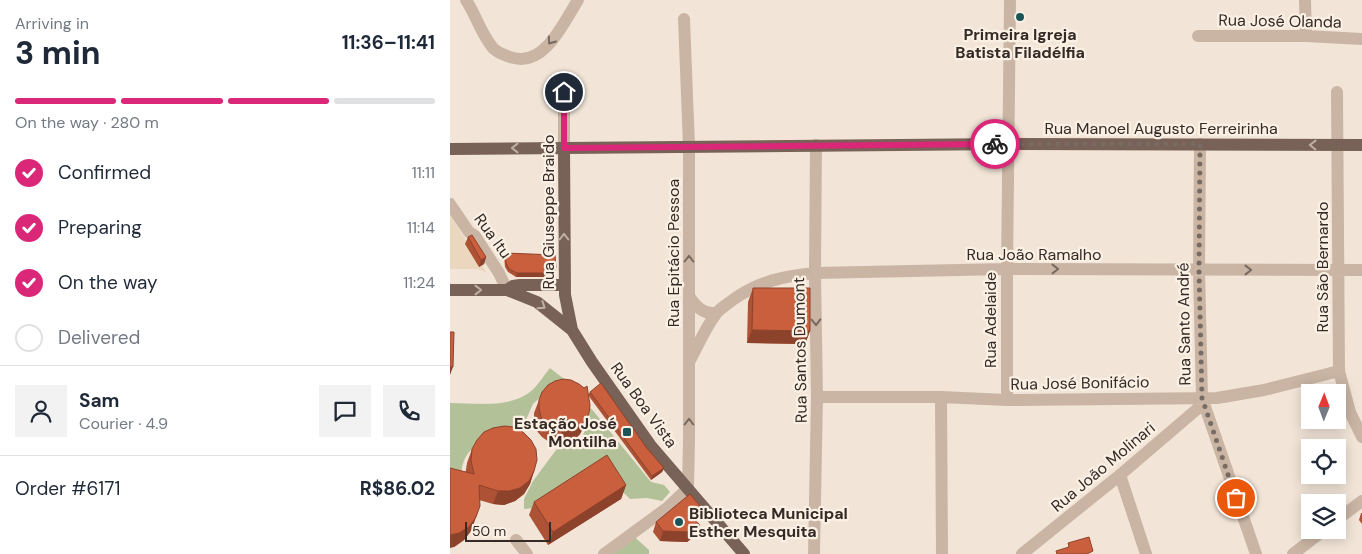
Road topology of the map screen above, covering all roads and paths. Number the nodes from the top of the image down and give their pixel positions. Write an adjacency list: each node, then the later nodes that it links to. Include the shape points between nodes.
1 (466, 0): 2 (street, one-way to 1, via 546,48 528,59 503,55 493,48)
2 (578, 0)
3 (1010, 0): 11 (street, Rua Adelaide)
4 (1305, 0): 7 (street)
5 (684, 19): 16 (street, Rua Epitácio Pessoa)
6 (1198, 36): 7 (street, Rua José Olanda)
7 (1306, 36): 8 (street, Rua José Olanda)
8 (1362, 39)
9 (564, 92): 17 (street, Rua Giuseppe Braido)
10 (1337, 92): 14 (street, Rua São Bernardo)
11 (1008, 144): 12 (main road, Rua Manoel Augusto Ferreirinha); 13 (main road, Rua Manoel Augusto Ferreirinha); 20 (street, Rua Adelaide)
12 (1200, 144): 14 (main road, Rua Manoel Augusto Ferreirinha, one-way to 12); 21 (street, Rua Santo André)
13 (816, 145): 16 (main road, Rua Manoel Augusto Ferreirinha); 24 (street, Rua Santos Dumont)
14 (1338, 145): 15 (main road, Rua Manoel Augusto Ferreirinha); 23 (street, Rua São Bernardo)
15 (1362, 145)
16 (689, 146): 17 (main road, Rua Manoel Augusto Ferreirinha); 28 (street, Rua Epitácio Pessoa, one-way to 16)
17 (564, 148): 18 (main road, Rua Manoel Augusto Ferreirinha, one-way to 18); 25 (main road, Rua Giuseppe Braido, one-way to 17)
18 (450, 149)
19 (450, 204): 27 (street, Rua Itu, via 475,236)
20 (1006, 269): 21 (street, Rua João Ramalho, one-way to 21); 24 (street, Rua João Ramalho); 35 (street, Rua Adelaide)
21 (1199, 270): 23 (street, Rua João Ramalho, one-way to 23); 36 (street, Rua Santo André)
22 (1362, 270): 23 (street, Rua João Ramalho)
23 (1338, 271): 32 (street, Rua São Bernardo)
24 (815, 273): 29 (street, Rua João Ramalho, via 775,278 741,295); 34 (street, Rua Santos Dumont, one-way to 34)
25 (565, 285): 27 (main road, via 520,285); 30 (main road, Rua Giuseppe Braido, via 566,308)
26 (450, 290): 27 (main road, one-way to 27)
27 (507, 290): 30 (main road, Rua Boa Vista, one-way to 30, via 536,302)
28 (689, 296): 29 (street, via 704,312); 31 (street, Rua Epitácio Pessoa)
29 (716, 313): 31 (street, Rua João Ramalho)
30 (572, 330): 39 (main road, Rua Boa Vista, via 651,446)
31 (689, 362): 39 (street, Rua Epitácio Pessoa, one-way to 31)
32 (1339, 371): 36 (street, Rua José Bonifácio); 37 (street, Rua São Bernardo, via 1350,412)
33 (941, 397): 34 (street, Rua José Bonifácio); 35 (street, Rua José Bonifácio); 49 (street)
34 (817, 398): 48 (street, Rua Santos Dumont)
35 (1007, 400): 36 (street, Rua José Bonifácio)
36 (1203, 401): 38 (street, Rua João Molinari); 51 (street, Rua Santo André)
37 (1362, 437)
38 (1120, 475): 44 (street, Rua João Molinari); 50 (street)
39 (688, 488): 46 (street, via 667,508); 47 (main road, Rua Boa Vista)
40 (1362, 501): 41 (street)
41 (1346, 514)
42 (1312, 539): 52 (street)
43 (516, 540): 45 (street)
44 (1026, 553)
45 (527, 554)
46 (604, 554)
47 (744, 554)
48 (814, 554)
49 (942, 554)
50 (1146, 554)
51 (1256, 554)
52 (1293, 554)

